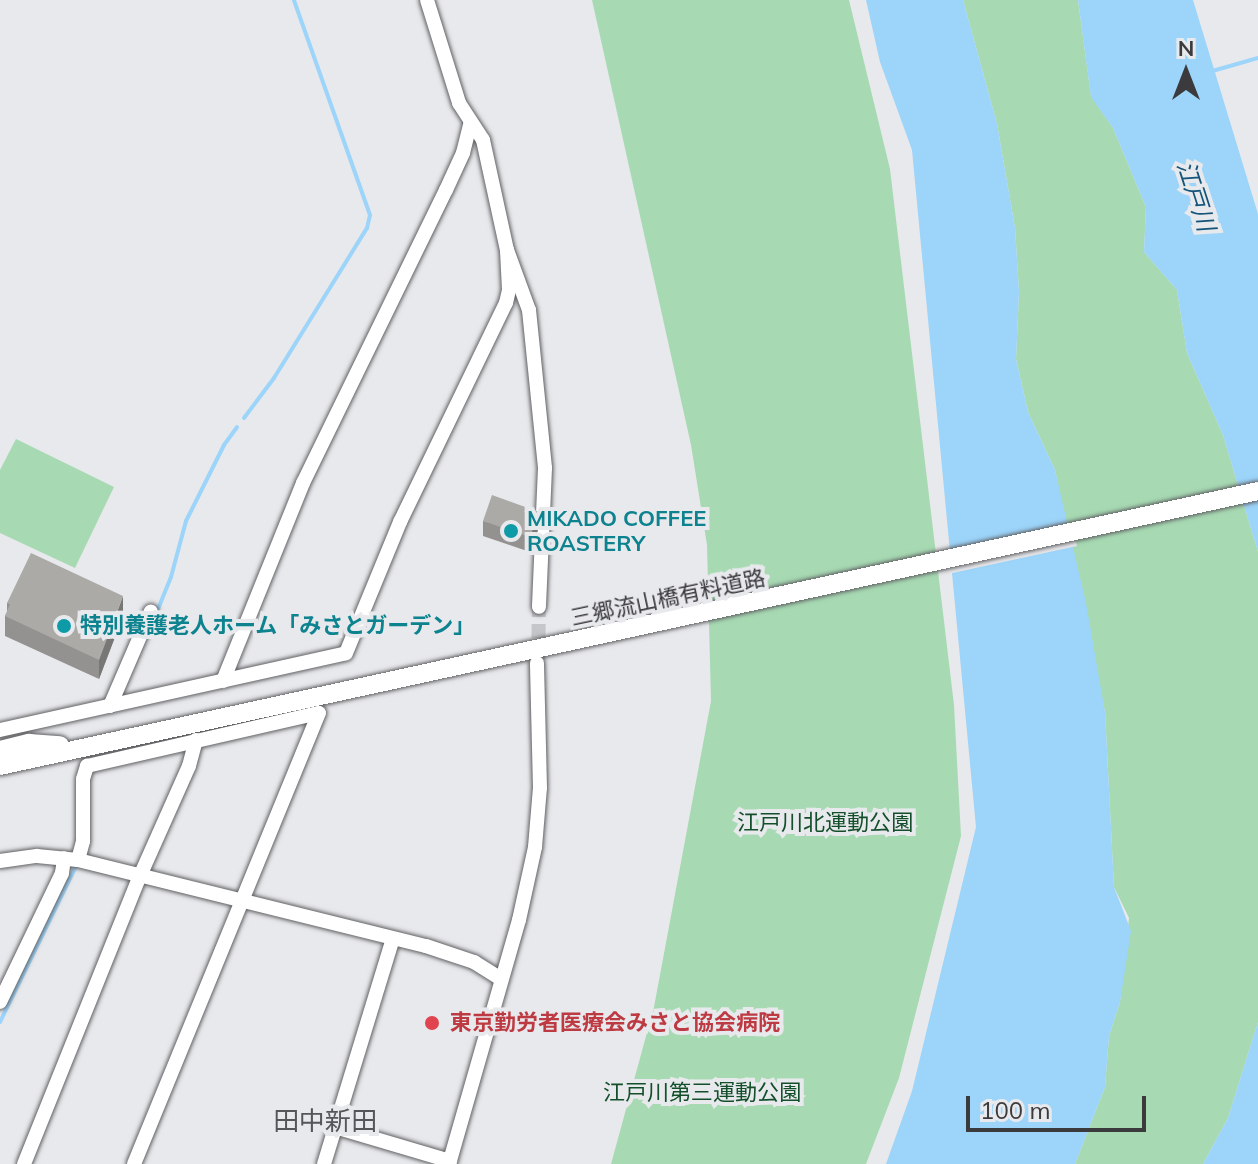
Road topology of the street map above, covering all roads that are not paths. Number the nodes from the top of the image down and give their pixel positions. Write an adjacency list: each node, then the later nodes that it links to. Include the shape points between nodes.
1 (427, 0): 2 (street)
2 (470, 124): 3 (street, via 483,140); 8 (street, via 446,190 303,483)
3 (507, 250): 5 (street, via 529,310 542,435 545,499); 8 (street, via 506,303 400,522 346,653)
4 (1258, 491): 7 (main road, 三郷流山橋有料道路, via 604,637)
5 (539, 607)
6 (151, 611): 9 (street)
7 (529, 659): 12 (main road, 三郷流山橋有料道路); 20 (street, via 538,823)
8 (223, 681): 9 (street)
9 (110, 706): 10 (street)
10 (0, 730)
11 (196, 740): 15 (street, via 87,766 83,841); 17 (street); 18 (street, via 319,713)
12 (87, 746): 13 (main road, 三郷流山橋有料道路, via 29,743); 14 (main road, 三郷流山橋有料道路)
13 (0, 750)
14 (0, 766)
15 (71, 859): 16 (street, via 20,856); 17 (street); 21 (street)
16 (0, 861)
17 (140, 876): 18 (street); 24 (street)
18 (242, 903): 19 (street); 25 (street)
19 (393, 939): 20 (street, via 455,955); 22 (street)
20 (501, 979): 23 (street)
21 (0, 1002)
22 (335, 1127): 23 (street); 26 (street)
23 (450, 1162)
24 (24, 1164)
25 (134, 1164)
26 (324, 1164)

